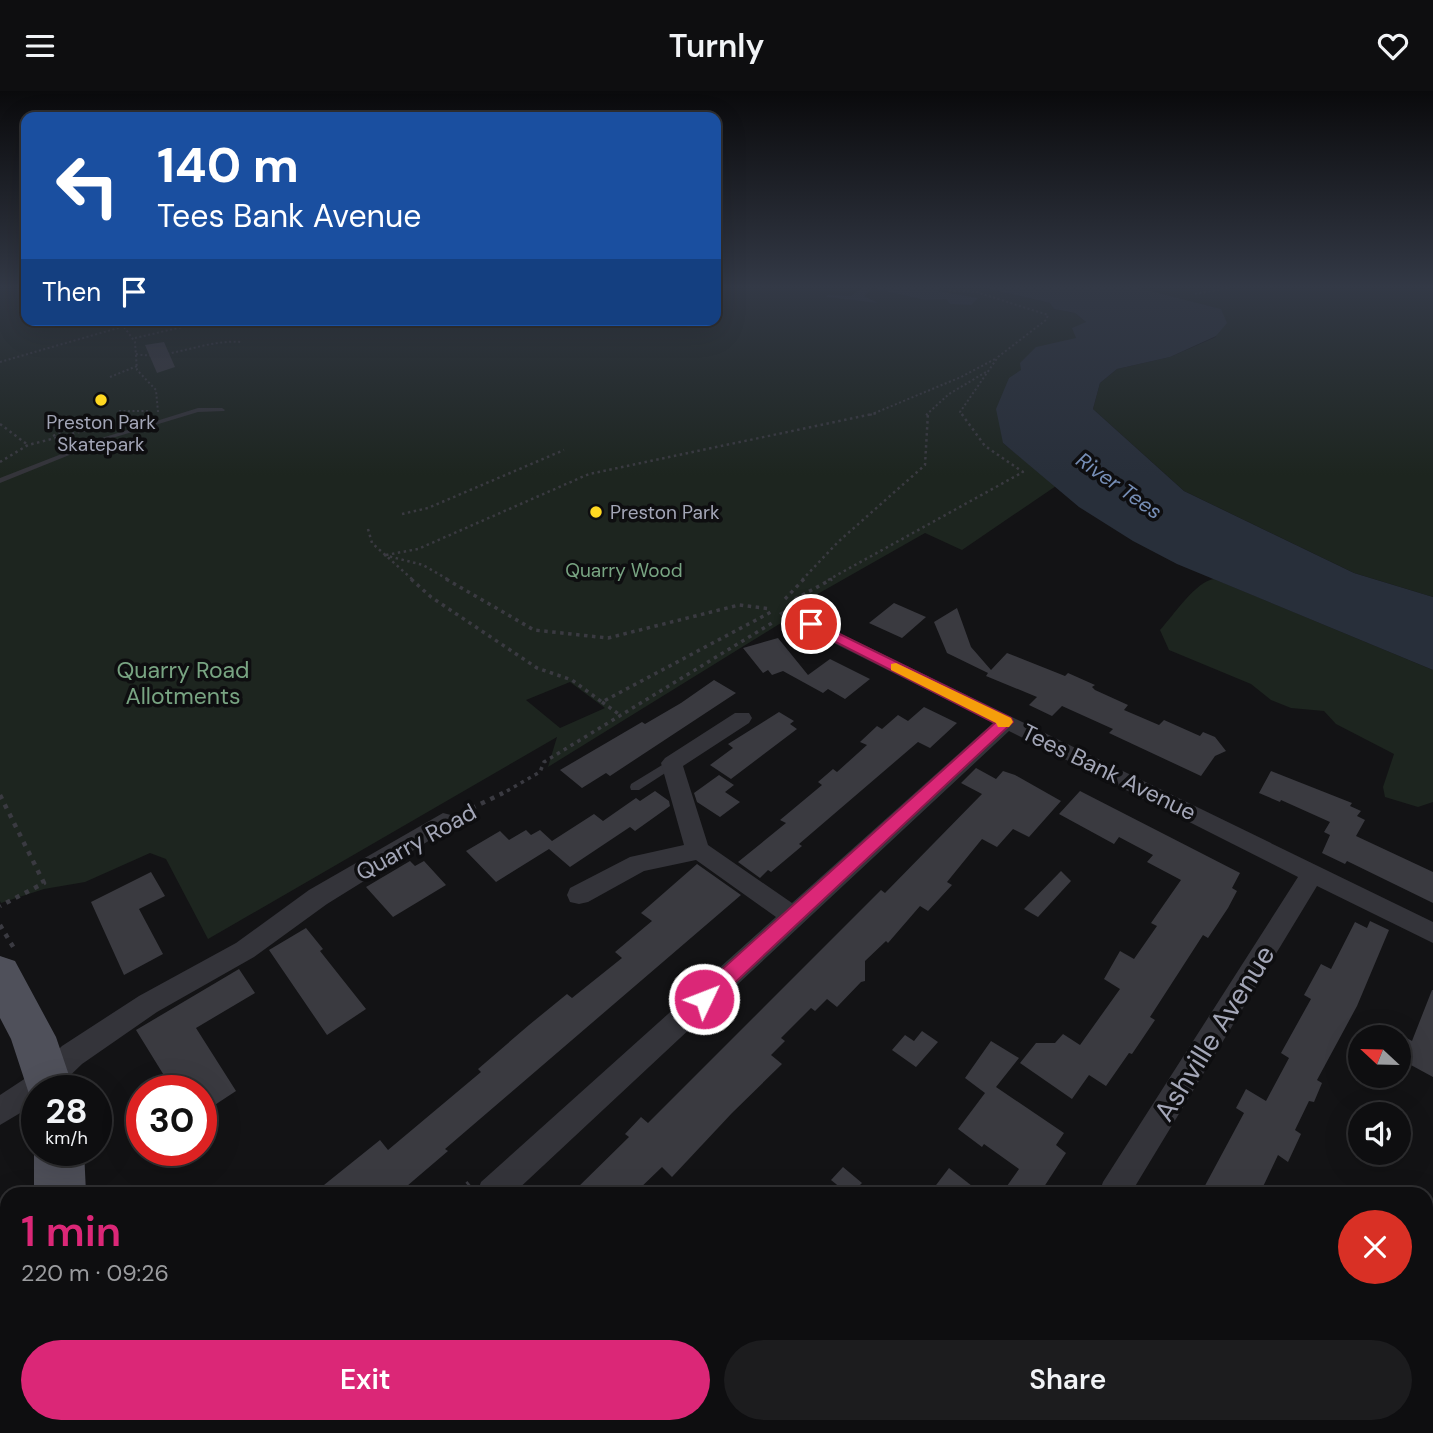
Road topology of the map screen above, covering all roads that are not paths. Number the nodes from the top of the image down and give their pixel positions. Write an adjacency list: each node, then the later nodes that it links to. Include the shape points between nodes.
1 (222, 409): 2 (lane, via 198,410 107,438)
2 (0, 481)
3 (785, 606): 5 (street, Tees Bank Avenue)
4 (742, 718): 6 (street)
5 (1006, 722): 10 (street, Tees Bank Avenue); 12 (street)
6 (672, 763): 7 (lane); 9 (street)
7 (635, 787)
8 (443, 821): 16 (street, Quarry Road, via 318,897 245,950 148,1004 72,1055)
9 (700, 851): 11 (street, via 638,863); 12 (street)
10 (1313, 873): 13 (street, Tees Bank Avenue); 22 (street, Ashville Avenue)
11 (579, 895)
12 (793, 916): 21 (street)
13 (1433, 933)
14 (0, 974): 15 (main road, via 33,1037)
15 (46, 1075)
16 (57, 1075)
17 (21, 1100): 18 (street, Quarry Road)
18 (0, 1111)
19 (59, 1166): 20 (main road)
20 (60, 1187)
21 (499, 1187)
22 (1118, 1187)

